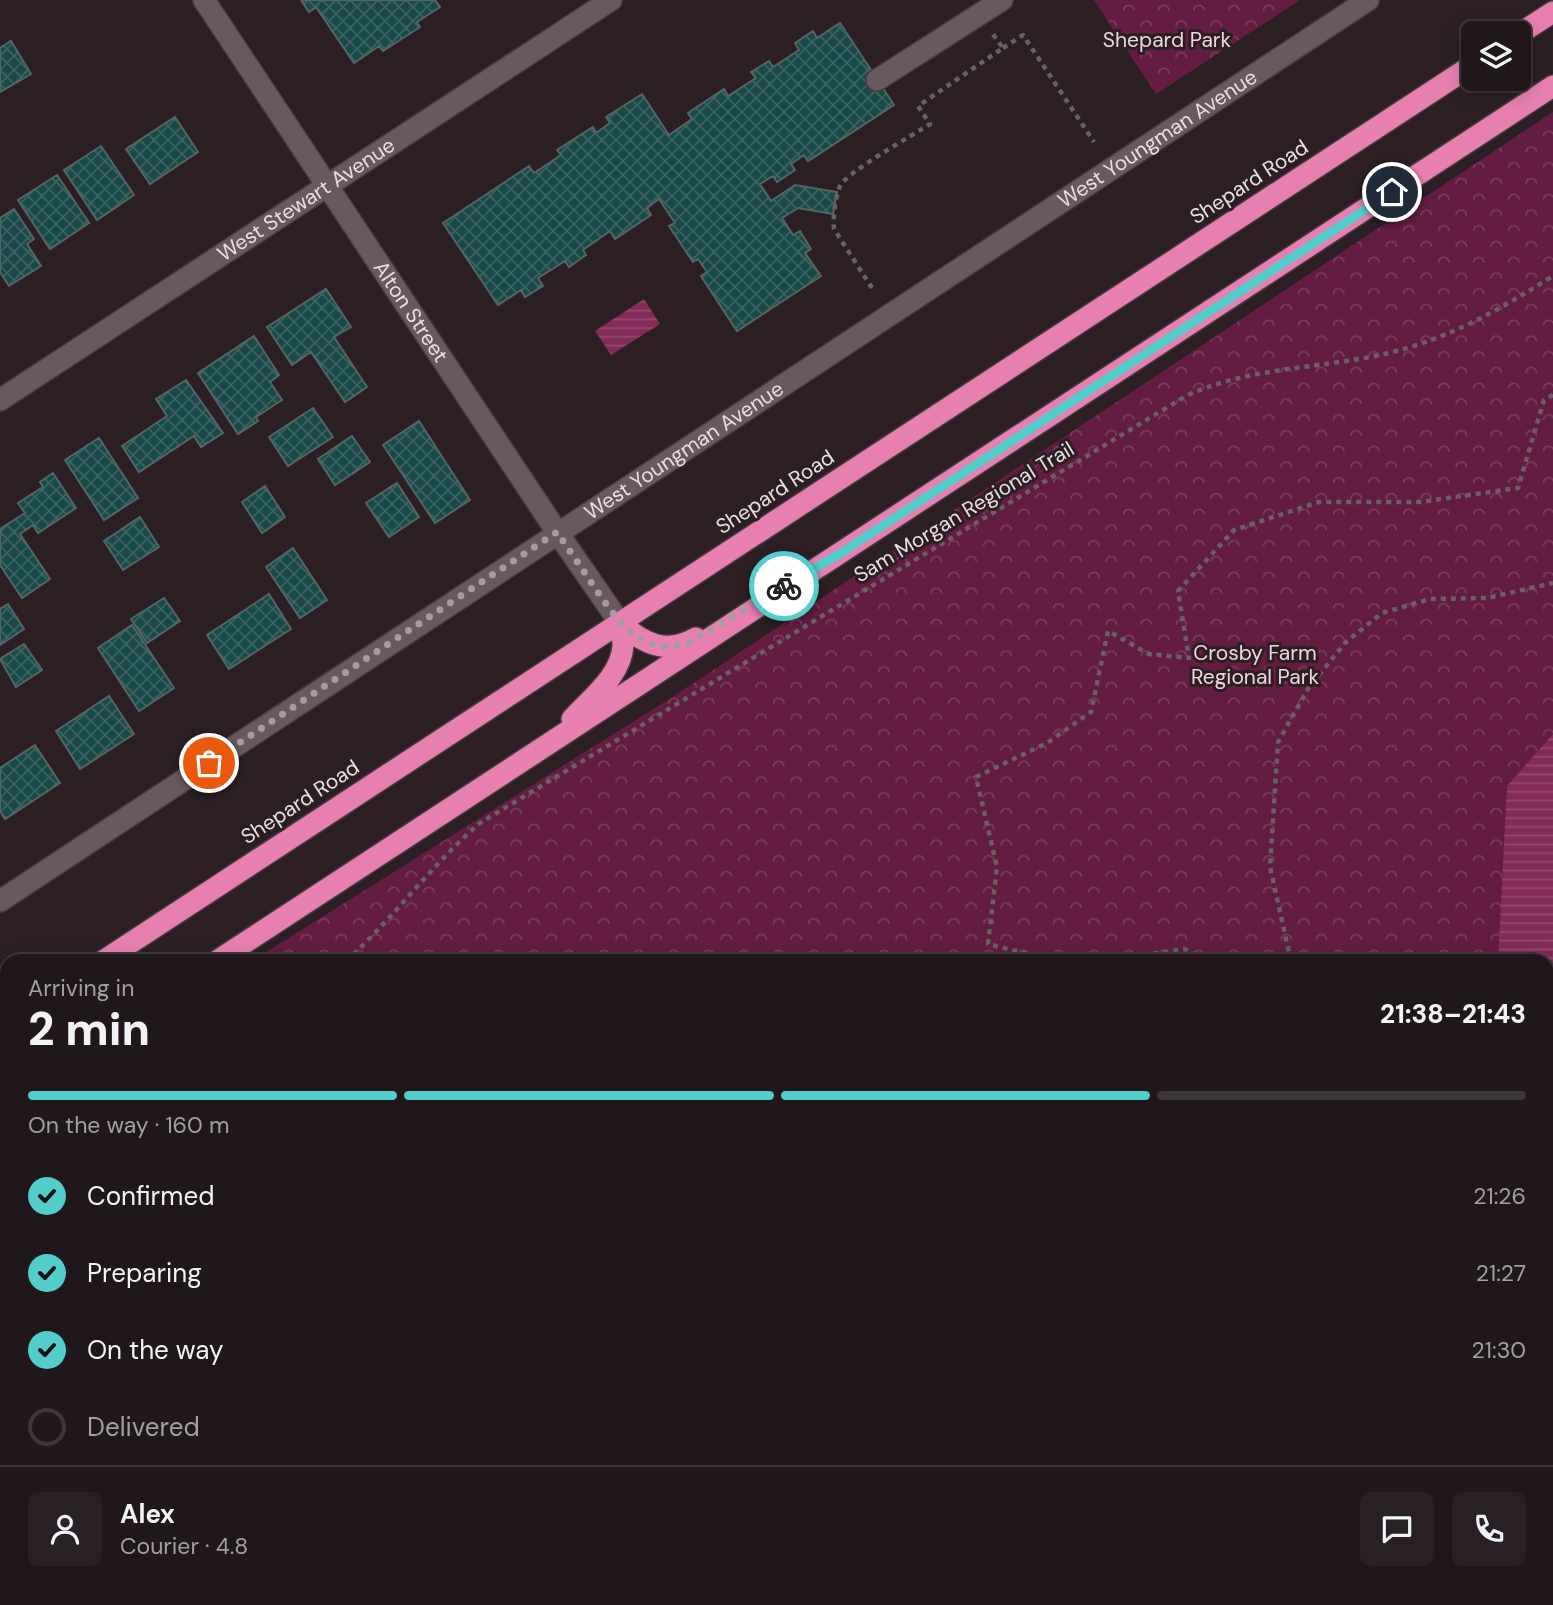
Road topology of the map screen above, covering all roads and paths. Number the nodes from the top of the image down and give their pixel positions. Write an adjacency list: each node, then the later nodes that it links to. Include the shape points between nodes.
1 (204, 0): 13 (street, Alton Street)
2 (611, 0): 13 (street, West Stewart Avenue)
3 (1002, 0): 6 (street)
4 (1368, 0): 18 (street, West Youngman Avenue)
5 (1553, 12): 7 (highway)
6 (978, 15): 8 (path); 10 (street)
7 (1531, 26)
8 (1003, 48): 12 (path, via 1023,35); 15 (path, via 918,106 930,124 841,184 834,229)
9 (1461, 73): 21 (highway, Shepard Road)
10 (877, 80)
11 (1553, 86): 19 (highway)
12 (1094, 142)
13 (327, 186): 17 (street, West Stewart Avenue); 18 (street, Alton Street)
14 (1553, 276): 26 (path, Sam Morgan Regional Trail, via 1492,314 1430,341 1384,354 1223,381 1186,396 480,823)
15 (872, 288)
16 (1553, 395): 27 (path, via 1544,400 1518,488 1420,502 1319,502 1234,530 1178,592 1189,658 1149,654 1108,631 1091,712 1046,743 976,777 997,867 988,944)
17 (0, 400)
18 (557, 532): 21 (street, Alton Street); 23 (street, West Youngman Avenue)
19 (841, 553): 21 (highway, via 675,647 648,643); 22 (highway)
20 (1553, 583): 30 (path, via 1487,597 1430,599 1382,613 1346,642 1309,687 1278,742 1270,867)
21 (620, 623): 22 (highway, via 622,652 607,681); 24 (highway, Shepard Road)
22 (522, 762): 25 (highway)
23 (0, 901)
24 (114, 954)
25 (228, 954)
26 (353, 954)
27 (1028, 954)
28 (1147, 954): 29 (path, via 1184,948)
29 (1195, 954)
30 (1289, 954)

